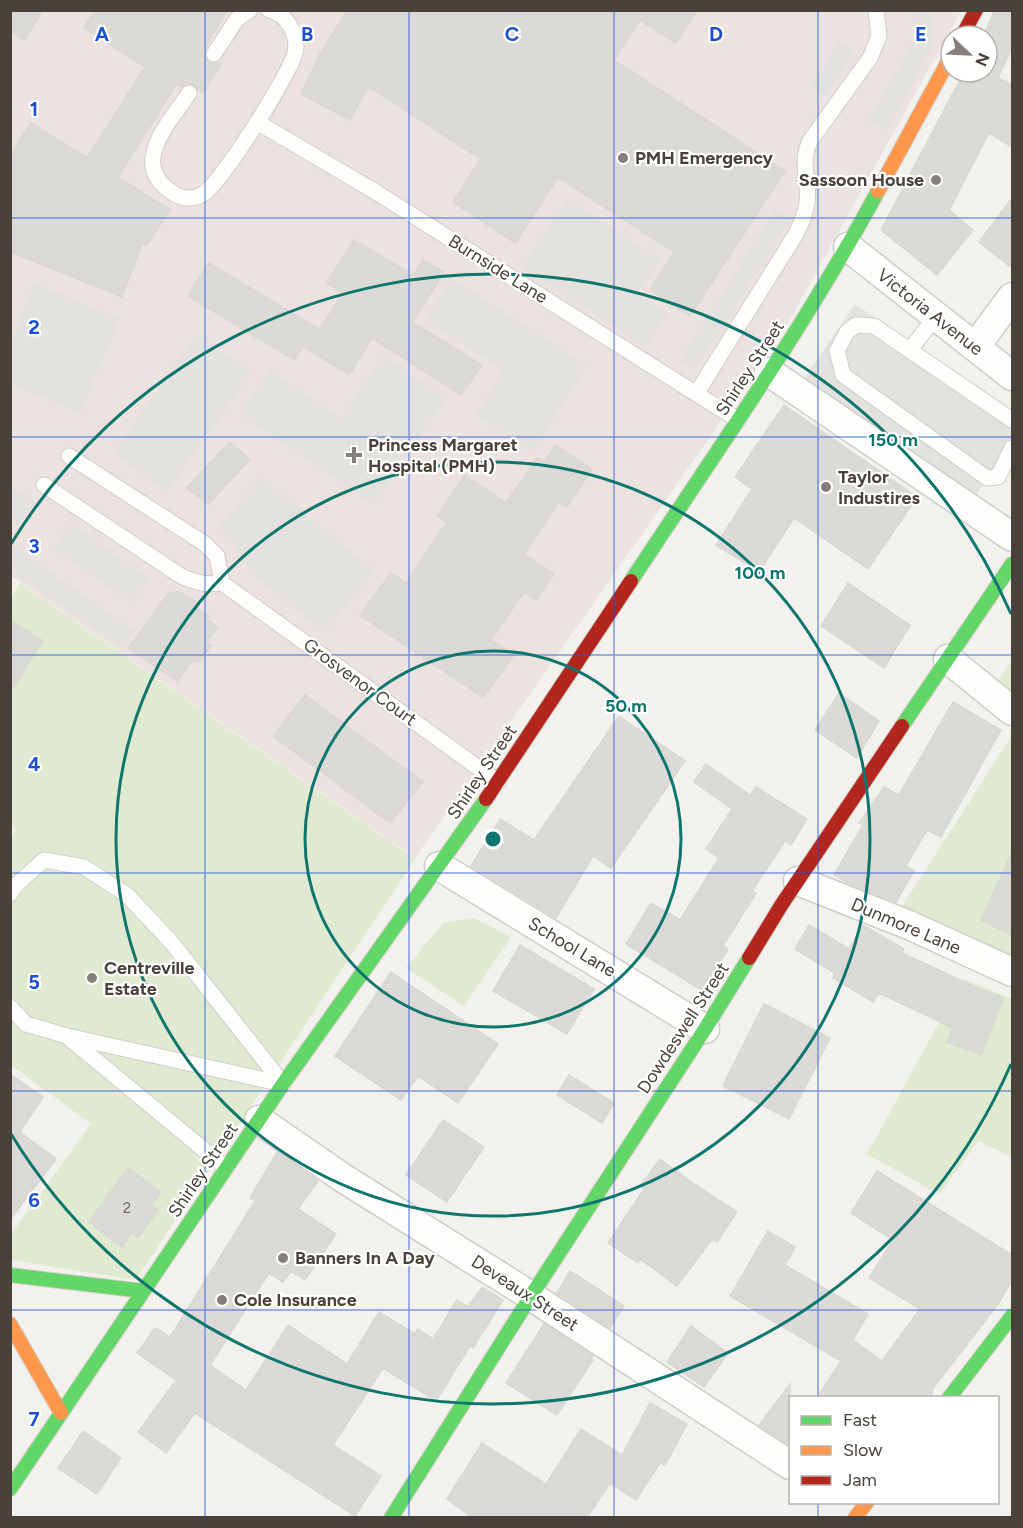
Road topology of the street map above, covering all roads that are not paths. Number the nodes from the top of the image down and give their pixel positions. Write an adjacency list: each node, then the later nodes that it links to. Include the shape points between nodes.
1 (250, 10): 6 (lane, via 237,20)
2 (269, 10): 9 (lane, via 289,25 296,46 286,74)
3 (876, 10): 17 (lane, via 879,36 870,58 806,150 807,202 796,234)
4 (976, 10): 5 (main road)
5 (968, 24)
6 (214, 54)
7 (939, 78): 10 (main road, Shirley Street)
8 (189, 93): 9 (lane, via 159,139 151,166 155,177 176,196 203,195 213,186)
9 (257, 122): 17 (lane, Burnside Lane)
10 (848, 247): 12 (street, Victoria Avenue); 15 (main road, Shirley Street)
11 (1012, 297): 13 (street)
12 (936, 316): 13 (street, Victoria Avenue); 14 (lane)
13 (975, 347): 16 (street, Victoria Avenue)
14 (909, 350): 19 (lane); 20 (lane, via 874,326 856,325 847,332 837,351 843,375 987,478 999,477)
15 (769, 372): 18 (main road, Shirley Street); 23 (street)
16 (1012, 376)
17 (696, 394): 18 (lane, Burnside Lane)
18 (738, 420): 28 (main road, Shirley Street)
19 (1012, 420)
20 (1012, 448)
21 (69, 456): 25 (lane, via 205,544 217,556)
22 (44, 485): 25 (lane, via 181,576 209,585)
23 (1012, 537)
24 (1012, 564): 26 (main road, Dowdeswell Street)
25 (222, 583): 28 (lane, Grosvenor Court)
26 (948, 658): 27 (street); 30 (main road, Dowdeswell Street)
27 (1012, 711)
28 (498, 782): 29 (main road, Shirley Street)
29 (439, 866): 34 (street, School Lane); 36 (main road, Shirley Street)
30 (798, 881): 32 (street, Dunmore Lane); 34 (main road, Dowdeswell Street)
31 (10, 894): 36 (lane, via 44,860 84,867 127,895 172,943)
32 (1012, 972)
33 (10, 1007): 35 (lane, via 26,1024)
34 (705, 1029): 41 (main road, Dowdeswell Street)
35 (67, 1036): 36 (lane); 38 (lane)
36 (283, 1084): 37 (main road, Shirley Street)
37 (259, 1120): 38 (main road, Shirley Street); 41 (street, Deveaux Street, via 343,1178)
38 (226, 1168): 40 (main road, Shirley Street)
39 (10, 1275): 40 (main road)
40 (143, 1291): 45 (main road, Shirley Street)
41 (531, 1296): 46 (street, Deveaux Street); 48 (main road, Dowdeswell Street)
42 (1012, 1316): 44 (main road)
43 (10, 1324): 45 (main road)
44 (951, 1396)
45 (61, 1413): 47 (main road, Shirley Street)
46 (789, 1464)
47 (10, 1489)
48 (391, 1518)

